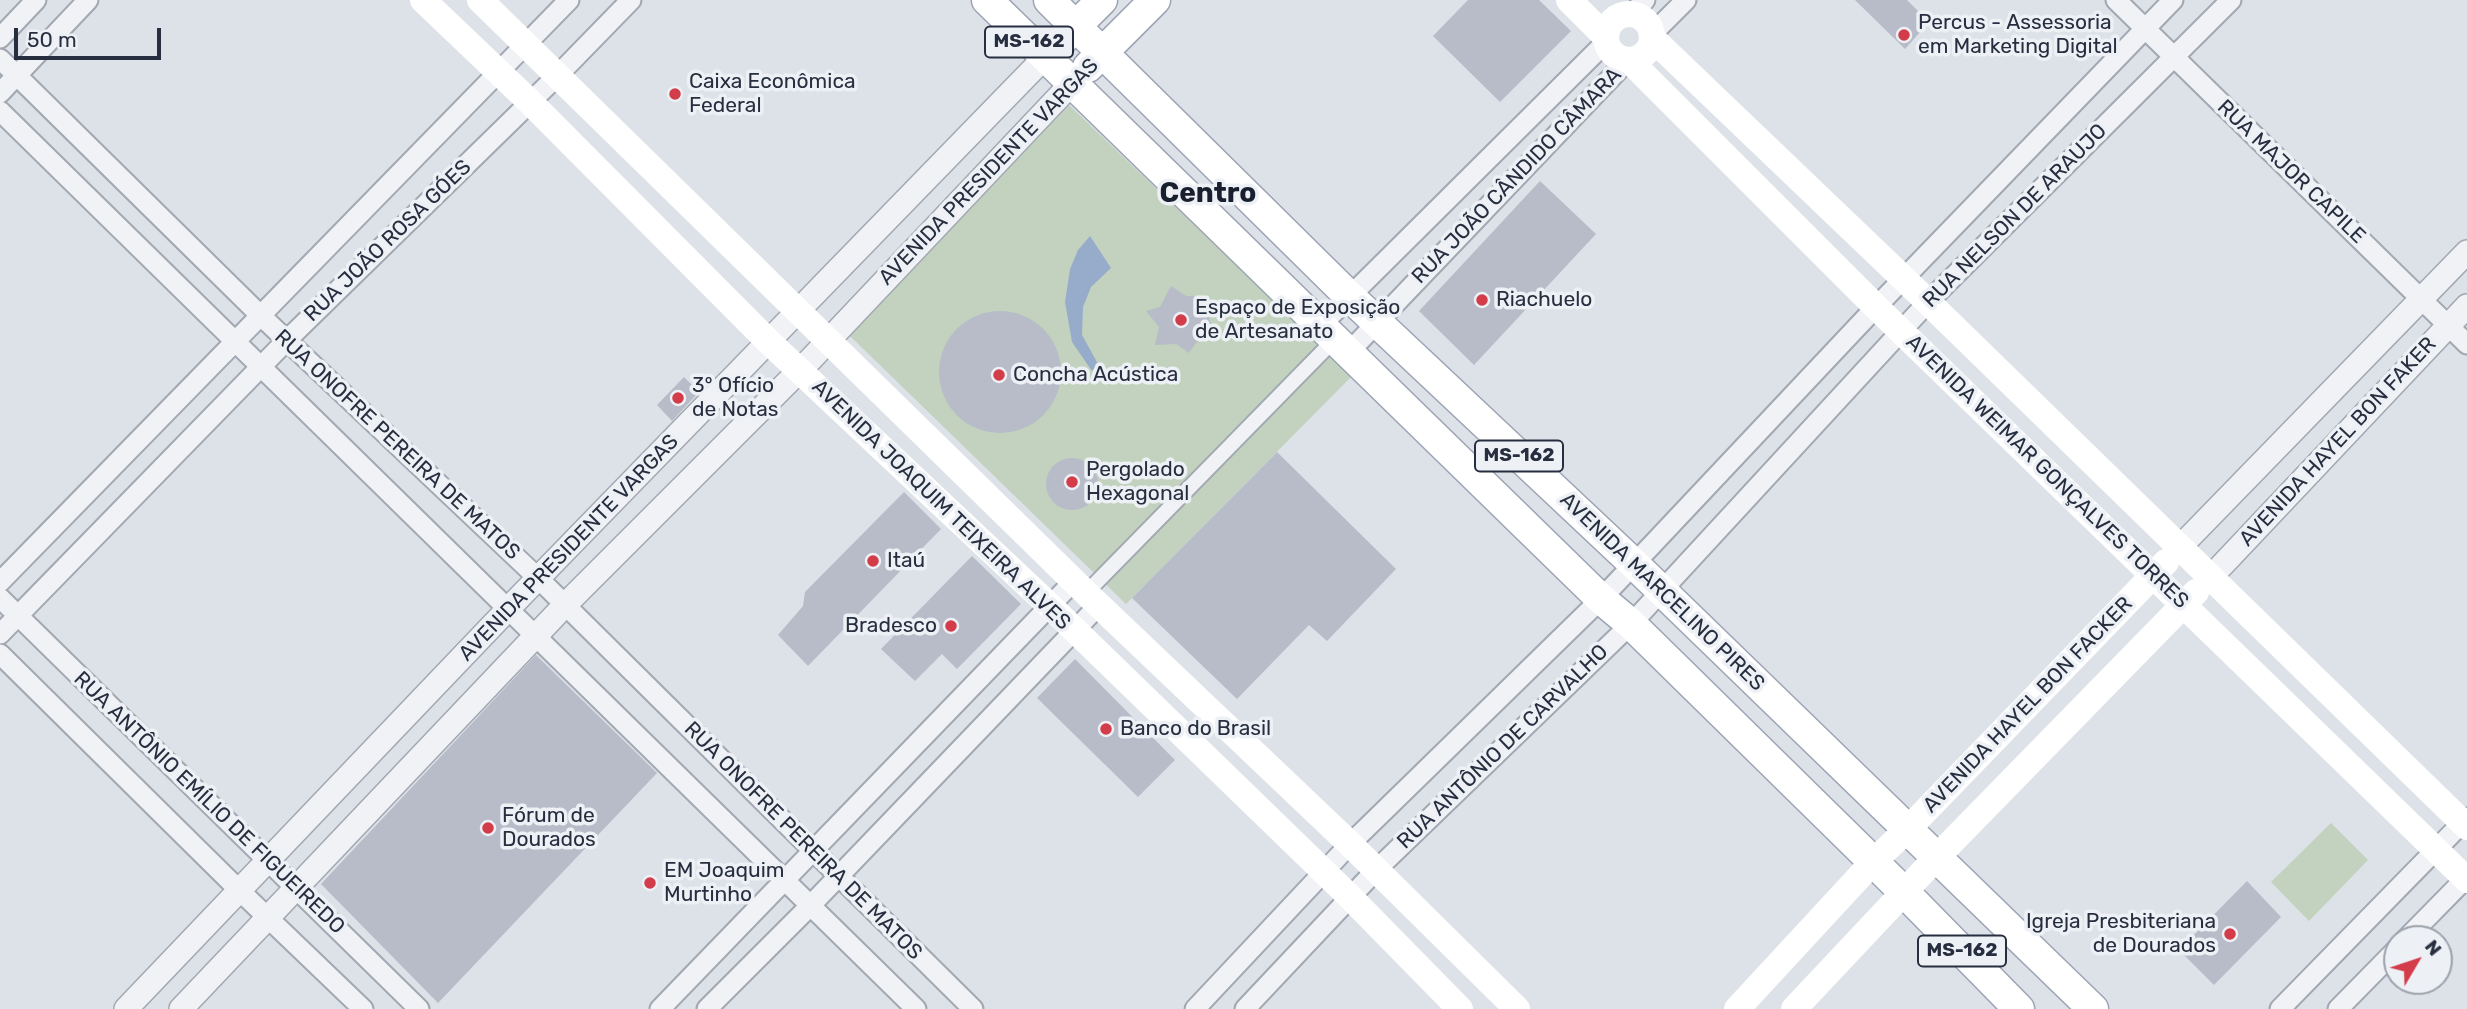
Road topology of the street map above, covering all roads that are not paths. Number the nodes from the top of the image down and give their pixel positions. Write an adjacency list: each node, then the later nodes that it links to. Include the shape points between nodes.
1 (36, 0): 20 (street)
2 (88, 0): 29 (street)
3 (423, 0): 28 (main road, AVENIDA JOAQUIM TEIXEIRA ALVES)
4 (480, 0): 22 (main road, AVENIDA JOAQUIM TEIXEIRA ALVES)
5 (569, 0): 22 (street, RUA JOÃO ROSA GÓES)
6 (631, 0): 30 (street, RUA JOÃO ROSA GÓES)
7 (987, 0): 24 (main road, MS-162)
8 (1049, 0): 17 (main road, AVENIDA MARCELINO PIRES / MS-162)
9 (1102, 0): 17 (main road, AVENIDA PRESIDENTE VARGAS)
10 (1155, 0): 23 (main road, AVENIDA PRESIDENTE VARGAS)
11 (1569, 0): 21 (main road)
12 (1686, 0): 19 (street)
13 (2116, 0): 18 (street, RUA MAJOR CAPILE)
14 (2174, 0): 18 (street, RUA NELSON DE ARAUJO)
15 (2231, 0): 25 (street, RUA NELSON DE ARAUJO)
16 (1626, 7): 19 (main road, via 1646,21); 21 (main road, via 1610,23)
17 (1075, 26): 23 (main road, AVENIDA MARCELINO PIRES / MS-162); 24 (main road, AVENIDA PRESIDENTE VARGAS)
18 (2145, 29): 25 (street, RUA MAJOR CAPILE); 36 (street, RUA NELSON DE ARAUJO)
19 (1653, 36): 27 (main road, via 1648,51); 36 (main road, AVENIDA WEIMAR GONÇALVES TORRES)
20 (0, 38)
21 (1606, 39): 27 (main road, via 1613,55); 37 (street, RUA JOÃO CÂNDIDO CÂMARA)
22 (524, 45): 28 (street, RUA JOÃO ROSA GÓES); 30 (main road, AVENIDA JOAQUIM TEIXEIRA ALVES)
23 (1102, 53): 31 (main road, AVENIDA PRESIDENTE VARGAS); 37 (main road, AVENIDA MARCELINO PIRES / MS-162)
24 (1045, 57): 31 (main road, MS-162); 42 (street, AVENIDA PRESIDENTE VARGAS)
25 (2174, 57): 38 (street, RUA MAJOR CAPILE); 39 (street, RUA NELSON DE ARAUJO)
26 (0, 59): 29 (street, RUA ONOFRE PEREIRA DE MATOS)
27 (1629, 61): 41 (main road, AVENIDA WEIMAR GONÇALVES TORRES); 44 (street, RUA JOÃO CÂNDIDO CÂMARA)
28 (498, 73): 33 (main road, AVENIDA JOAQUIM TEIXEIRA ALVES); 43 (street, RUA JOÃO ROSA GÓES)
29 (16, 76): 32 (street); 43 (street, RUA ONOFRE PEREIRA DE MATOS)
30 (557, 76): 33 (street, RUA JOÃO ROSA GÓES); 42 (main road, AVENIDA JOAQUIM TEIXEIRA ALVES)
31 (1072, 83): 47 (main road, MS-162); 49 (street, AVENIDA PRESIDENTE VARGAS)
32 (0, 93)
33 (530, 102): 48 (street, RUA JOÃO ROSA GÓES); 51 (main road, AVENIDA JOAQUIM TEIXEIRA ALVES)
34 (0, 111): 50 (street, RUA ONOFRE PEREIRA DE MATOS)
35 (2467, 252): 38 (street, AVENIDA HAYEL BON FACKER)
36 (1903, 279): 39 (main road, AVENIDA WEIMAR GONÇALVES TORRES); 41 (street, RUA NELSON DE ARAUJO)
37 (1349, 296): 44 (main road, AVENIDA MARCELINO PIRES / MS-162); 47 (street, RUA JOÃO CÂNDIDO CÂMARA)
38 (2421, 299): 45 (street, RUA MAJOR CAPILE); 55 (street, AVENIDA HAYEL BON FACKER)
39 (1928, 302): 46 (street, RUA NELSON DE ARAUJO); 55 (main road, AVENIDA WEIMAR GONÇALVES TORRES)
40 (2467, 306): 45 (street, AVENIDA HAYEL BON FAKER)
41 (1875, 307): 46 (main road, AVENIDA WEIMAR GONÇALVES TORRES); 56 (street, RUA NELSON DE ARAUJO)
42 (798, 312): 49 (main road, AVENIDA JOAQUIM TEIXEIRA ALVES); 51 (street, AVENIDA PRESIDENTE VARGAS)
43 (260, 316): 48 (street, RUA ONOFRE PEREIRA DE MATOS); 50 (street, RUA JOÃO ROSA GÓES)
44 (1377, 323): 47 (street, RUA JOÃO CÂNDIDO CÂMARA); 56 (main road, AVENIDA MARCELINO PIRES / MS-162)
45 (2449, 325): 52 (street, RUA MAJOR CAPILE); 58 (street, AVENIDA HAYEL BON FAKER)
46 (1901, 331): 57 (main road, AVENIDA WEIMAR GONÇALVES TORRES); 61 (street, RUA NELSON DE ARAUJO)
47 (1335, 339): 62 (street, RUA JOÃO CÂNDIDO CÂMARA); 64 (main road, MS-162)
48 (286, 340): 53 (street, RUA JOÃO ROSA GÓES); 59 (street, RUA ONOFRE PEREIRA DE MATOS)
49 (828, 341): 54 (street, AVENIDA PRESIDENTE VARGAS); 62 (main road, AVENIDA JOAQUIM TEIXEIRA ALVES)
50 (235, 342): 53 (street, RUA ONOFRE PEREIRA DE MATOS); 60 (street, RUA JOÃO ROSA GÓES)
51 (769, 342): 54 (main road, AVENIDA JOAQUIM TEIXEIRA ALVES); 59 (street, AVENIDA PRESIDENTE VARGAS)
52 (2467, 344)
53 (261, 367): 68 (street, RUA ONOFRE PEREIRA DE MATOS); 69 (street, RUA JOÃO ROSA GÓES)
54 (801, 370): 66 (street, AVENIDA PRESIDENTE VARGAS); 67 (main road, AVENIDA JOAQUIM TEIXEIRA ALVES)
55 (2179, 548): 57 (main road, AVENIDA HAYEL BON FACKER); 58 (main road, AVENIDA WEIMAR GONÇALVES TORRES)
56 (1633, 563): 61 (main road, AVENIDA MARCELINO PIRES / MS-162); 64 (street, RUA ANTÔNIO DE CARVALHO)
57 (2153, 575): 65 (main road, AVENIDA WEIMAR GONÇALVES TORRES); 76 (main road, AVENIDA HAYEL BON FACKER)
58 (2210, 578): 65 (main road, AVENIDA HAYEL BON FACKER); 75 (main road, AVENIDA WEIMAR GONÇALVES TORRES)
59 (539, 579): 66 (street, RUA ONOFRE PEREIRA DE MATOS); 68 (street, AVENIDA PRESIDENTE VARGAS)
60 (0, 582)
61 (1661, 592): 70 (street, RUA ANTÔNIO DE CARVALHO); 76 (main road, AVENIDA MARCELINO PIRES / MS-162)
62 (1087, 593): 67 (street, RUA JOÃO CÂNDIDO CÂMARA); 71 (street); 77 (main road, AVENIDA JOAQUIM TEIXEIRA ALVES)
63 (0, 597): 69 (street, RUA ANTÔNIO EMÍLIO DE FIGUEIREDO)
64 (1601, 599): 70 (main road); 77 (street, RUA ANTÔNIO DE CARVALHO)
65 (2185, 604): 79 (main road, AVENIDA WEIMAR GONÇALVES TORRES); 80 (main road, AVENIDA HAYEL BON FACKER)
66 (565, 606): 73 (street, AVENIDA PRESIDENTE VARGAS); 78 (street, RUA ONOFRE PEREIRA DE MATOS)
67 (1050, 606): 71 (main road, AVENIDA JOAQUIM TEIXEIRA ALVES); 78 (street, RUA JOÃO CÂNDIDO CÂMARA)
68 (509, 608): 73 (street, RUA ONOFRE PEREIRA DE MATOS); 81 (street, AVENIDA PRESIDENTE VARGAS)
69 (18, 616): 72 (street, RUA JOÃO ROSA GÓES); 81 (street, RUA ANTÔNIO EMÍLIO DE FIGUEIREDO)
70 (1631, 624): 82 (main road, MS-162); 83 (street, RUA ANTÔNIO DE CARVALHO)
71 (1073, 631): 84 (main road, AVENIDA JOAQUIM TEIXEIRA ALVES); 85 (street)
72 (0, 634)
73 (537, 636): 87 (street, RUA ONOFRE PEREIRA DE MATOS); 88 (street, AVENIDA PRESIDENTE VARGAS)
74 (0, 653): 89 (street, RUA ANTÔNIO EMÍLIO DE FIGUEIREDO)
75 (2465, 823): 79 (street)
76 (1909, 828): 80 (main road, AVENIDA MARCELINO PIRES / MS-162); 82 (main road, AVENIDA HAYEL BON FACKER)
77 (1350, 844): 83 (main road, AVENIDA JOAQUIM TEIXEIRA ALVES); 84 (street, RUA ANTÔNIO DE CARVALHO)
78 (814, 851): 85 (street, RUA ONOFRE PEREIRA DE MATOS); 87 (street, RUA JOÃO CÂNDIDO CÂMARA)
79 (2435, 852): 86 (main road, AVENIDA WEIMAR GONÇALVES TORRES); 112 (street)
80 (1937, 857): 90 (main road, AVENIDA HAYEL BON FACKER); 111 (main road, AVENIDA MARCELINO PIRES / MS-162)
81 (268, 861): 88 (street, RUA ANTÔNIO EMÍLIO DE FIGUEIREDO); 89 (street, AVENIDA PRESIDENTE VARGAS)
82 (1872, 862): 90 (main road, MS-162); 108 (main road, AVENIDA HAYEL BON FACKER)
83 (1376, 870): 91 (street, RUA ANTÔNIO DE CARVALHO); 107 (main road, AVENIDA JOAQUIM TEIXEIRA ALVES)
84 (1323, 871): 91 (main road, AVENIDA JOAQUIM TEIXEIRA ALVES); 104 (street, RUA ANTÔNIO DE CARVALHO)
85 (838, 876): 92 (street); 103 (street, RUA ONOFRE PEREIRA DE MATOS)
86 (2466, 878): 94 (street)
87 (785, 882): 92 (street, RUA ONOFRE PEREIRA DE MATOS); 100 (street, RUA JOÃO CÂNDIDO CÂMARA)
88 (296, 887): 93 (street, AVENIDA PRESIDENTE VARGAS); 99 (street, RUA ANTÔNIO EMÍLIO DE FIGUEIREDO)
89 (240, 891): 93 (street, RUA ANTÔNIO EMÍLIO DE FIGUEIREDO); 96 (street, AVENIDA PRESIDENTE VARGAS)
90 (1905, 893): 109 (main road, AVENIDA HAYEL BON FACKER); 110 (main road, MS-162)
91 (1350, 897): 105 (street, RUA ANTÔNIO DE CARVALHO); 106 (main road, AVENIDA JOAQUIM TEIXEIRA ALVES)
92 (810, 906): 101 (street); 102 (street, RUA ONOFRE PEREIRA DE MATOS)
93 (268, 919): 97 (street, AVENIDA PRESIDENTE VARGAS); 98 (street, RUA ANTÔNIO EMÍLIO DE FIGUEIREDO)
94 (2420, 925)
95 (2383, 963): 113 (street)
96 (126, 1009)
97 (181, 1009)
98 (363, 1009)
99 (419, 1009)
100 (660, 1009)
101 (707, 1009)
102 (916, 1009)
103 (973, 1009)
104 (1195, 1009)
105 (1245, 1009)
106 (1460, 1009)
107 (1517, 1009)
108 (1737, 1009)
109 (1794, 1009)
110 (2019, 1009)
111 (2093, 1009)
112 (2280, 1009)
113 (2338, 1009)

